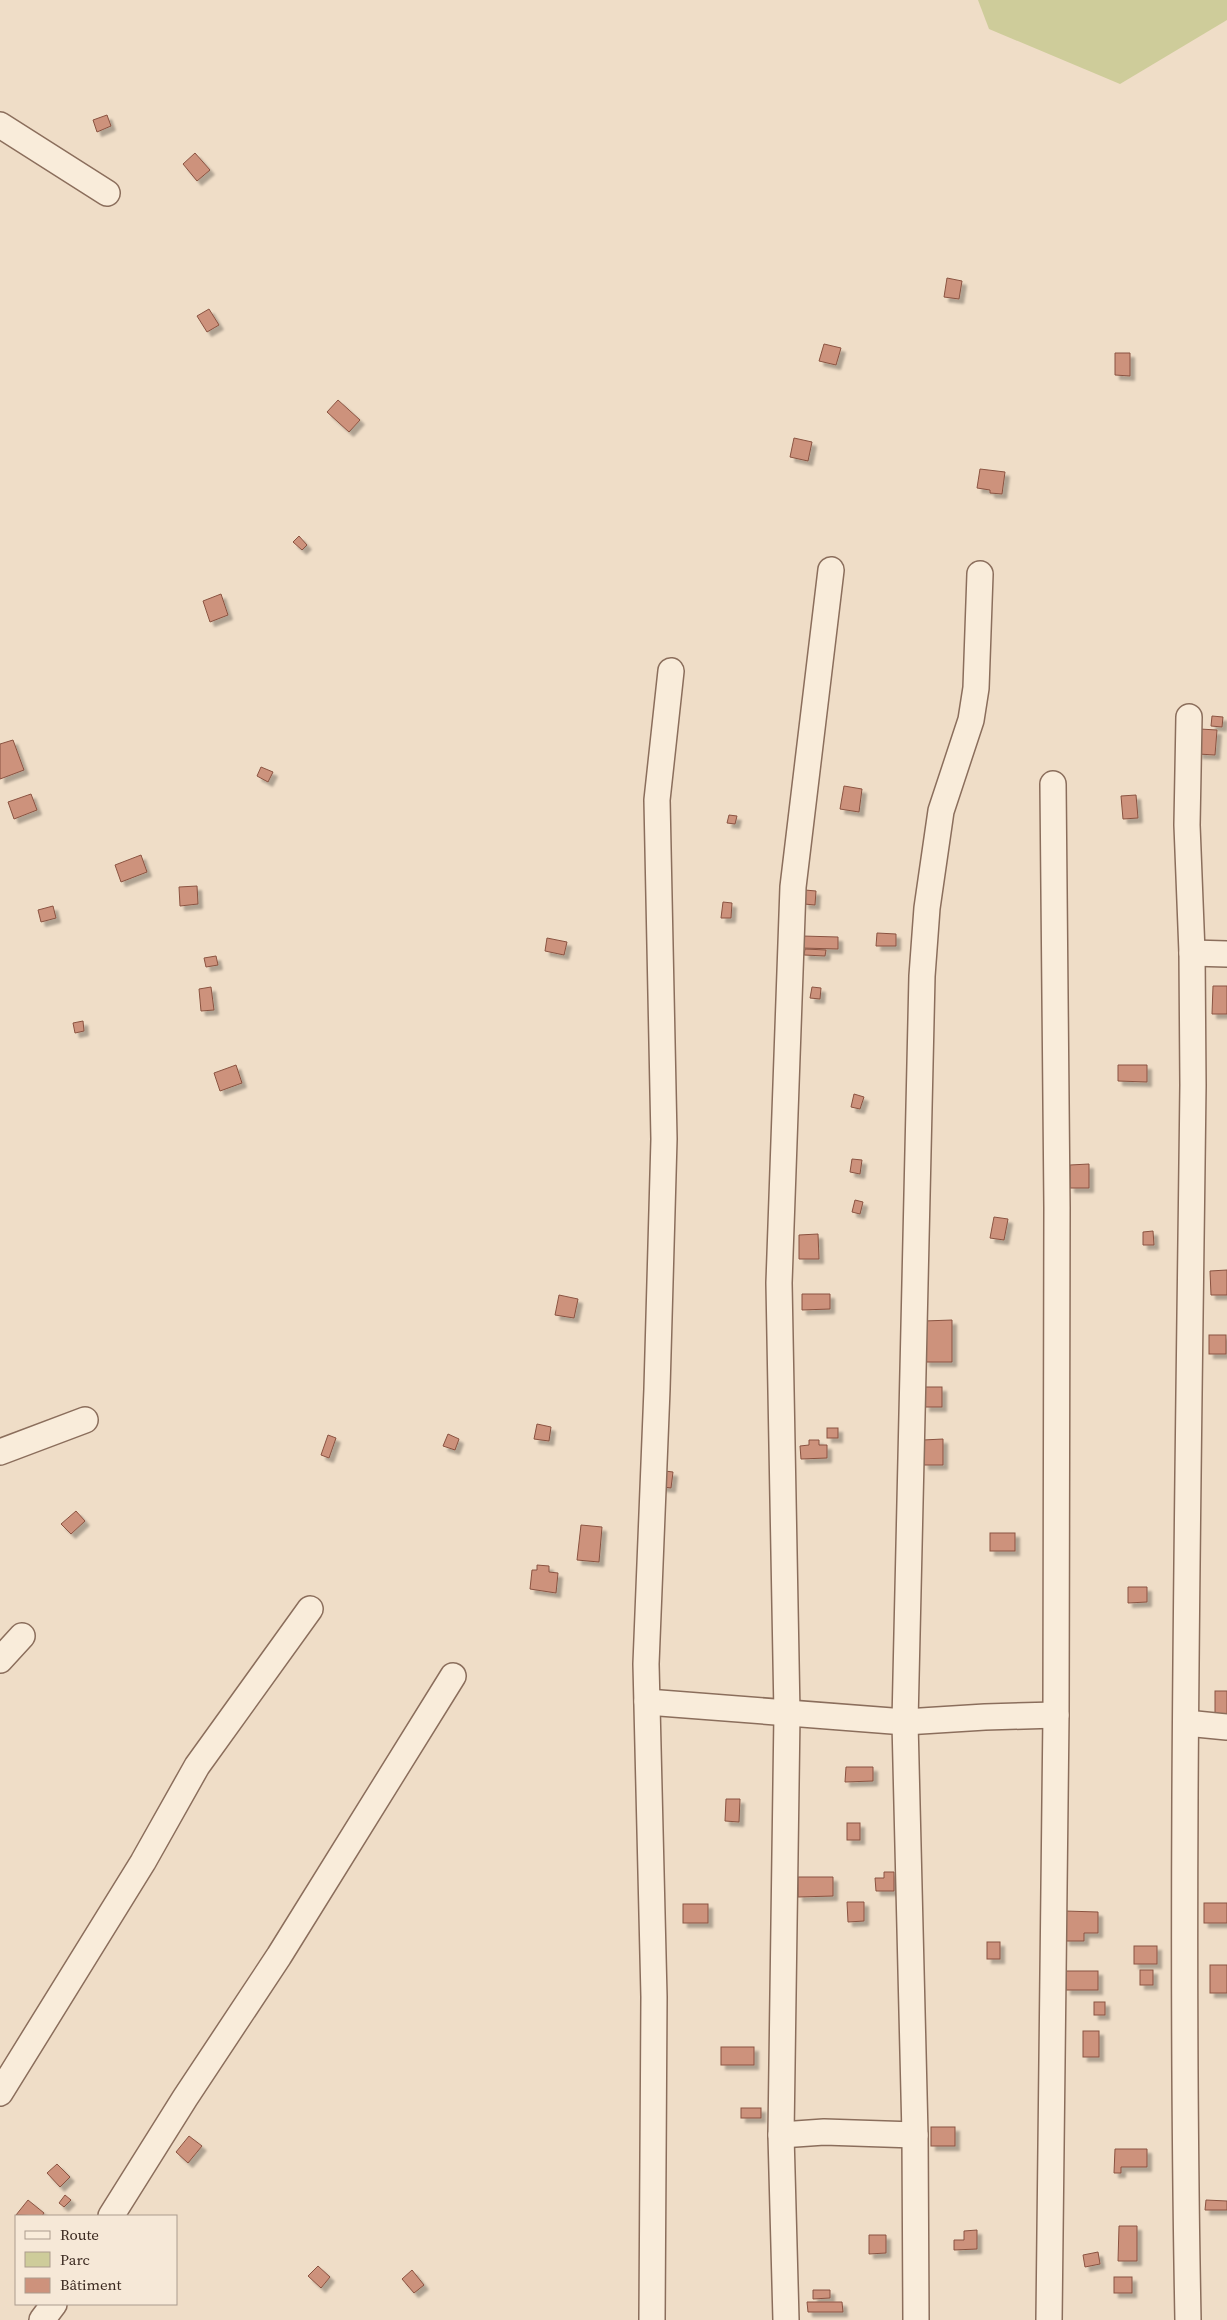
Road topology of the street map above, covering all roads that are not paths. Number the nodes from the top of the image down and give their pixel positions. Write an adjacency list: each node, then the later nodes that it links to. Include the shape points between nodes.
1 (0, 125): 2 (street)
2 (107, 193)
3 (831, 570): 17 (street, via 793,887 779,1283)
4 (980, 574): 19 (street, via 976,688 971,720 941,811 922,976)
5 (670, 671): 16 (street, via 657,800 664,1139)
6 (1189, 717): 8 (street, via 1187,825)
7 (1054, 784): 18 (street)
8 (1192, 953): 9 (street); 20 (street)
9 (1227, 954)
10 (85, 1420): 11 (street)
11 (0, 1452)
12 (310, 1609): 22 (street, via 197,1766 143,1862)
13 (22, 1636): 14 (street)
14 (0, 1660)
15 (453, 1676): 25 (street, via 279,1956 184,2098)
16 (647, 1702): 17 (street); 28 (street, via 655,2063)
17 (787, 1714): 19 (street); 23 (street)
18 (1056, 1715): 19 (street); 31 (street)
19 (905, 1722): 24 (street)
20 (1186, 1723): 21 (street); 32 (street, via 1184,2129)
21 (1227, 1727)
22 (0, 2093)
23 (781, 2135): 24 (street, via 824,2132); 29 (street)
24 (915, 2135): 30 (street)
25 (112, 2215)
26 (53, 2305): 27 (street)
27 (42, 2320)
28 (652, 2320)
29 (786, 2320)
30 (916, 2320)
31 (1049, 2320)
32 (1188, 2320)

